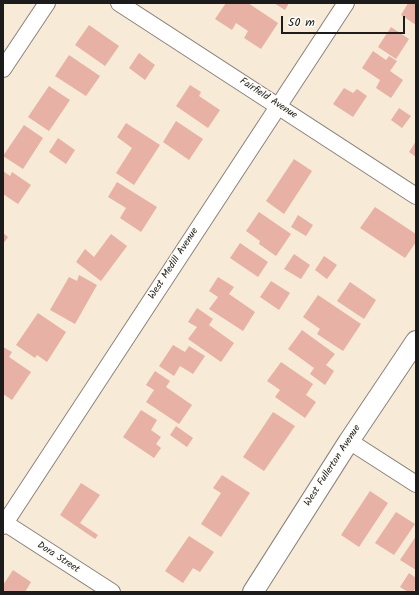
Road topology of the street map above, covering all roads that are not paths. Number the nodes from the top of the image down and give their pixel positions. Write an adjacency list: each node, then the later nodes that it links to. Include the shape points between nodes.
1 (47, 3): 4 (street)
2 (119, 3): 5 (street, Fairfield Avenue)
3 (346, 3): 5 (street, West Medill Avenue)
4 (3, 69)
5 (278, 105): 6 (street, Fairfield Avenue); 10 (street, West Medill Avenue)
6 (416, 196)
7 (416, 341): 8 (street, West Fullerton Avenue)
8 (349, 441): 9 (street); 12 (street, West Fullerton Avenue)
9 (416, 484)
10 (4, 524): 11 (street, Dora Street)
11 (112, 592)
12 (253, 592)

